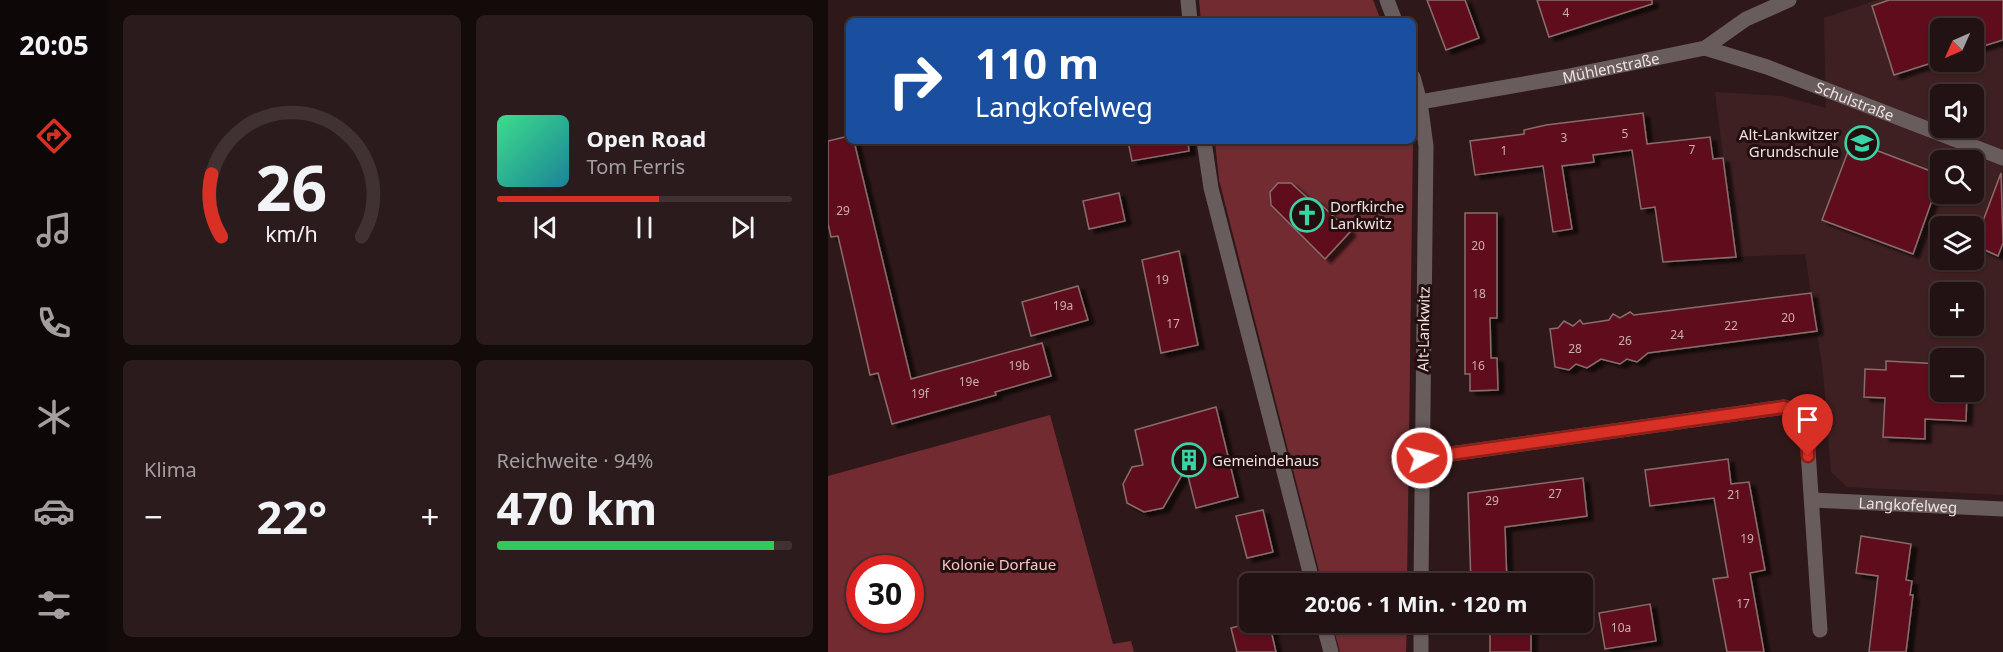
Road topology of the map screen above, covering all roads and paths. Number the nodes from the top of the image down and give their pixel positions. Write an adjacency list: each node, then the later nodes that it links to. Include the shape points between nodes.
1 (1188, 0): 4 (street)
2 (1387, 0): 5 (street)
3 (1789, 0): 6 (street, Mühlenstraße, via 1746,19)
4 (1190, 18)
5 (1394, 18)
6 (1705, 48): 8 (street, Mühlenstraße); 10 (street, Schulstraße, via 1767,67)
7 (1416, 87): 8 (street, Alt-Lankwitz)
8 (1420, 102): 11 (street, Alt-Lankwitz, via 1426,146)
9 (1204, 144): 14 (street, via 1211,188)
10 (2003, 158)
11 (1422, 458): 12 (street, via 1784,407 1799,414 1805,422); 15 (street, Alt-Lankwitz)
12 (1812, 500): 13 (street, Langkofelweg); 16 (street)
13 (2003, 509)
14 (1310, 573)
15 (1421, 573)
16 (1820, 630)
17 (1326, 633): 19 (street)
18 (1421, 633): 20 (street)
19 (1331, 652)
20 (1420, 652)

